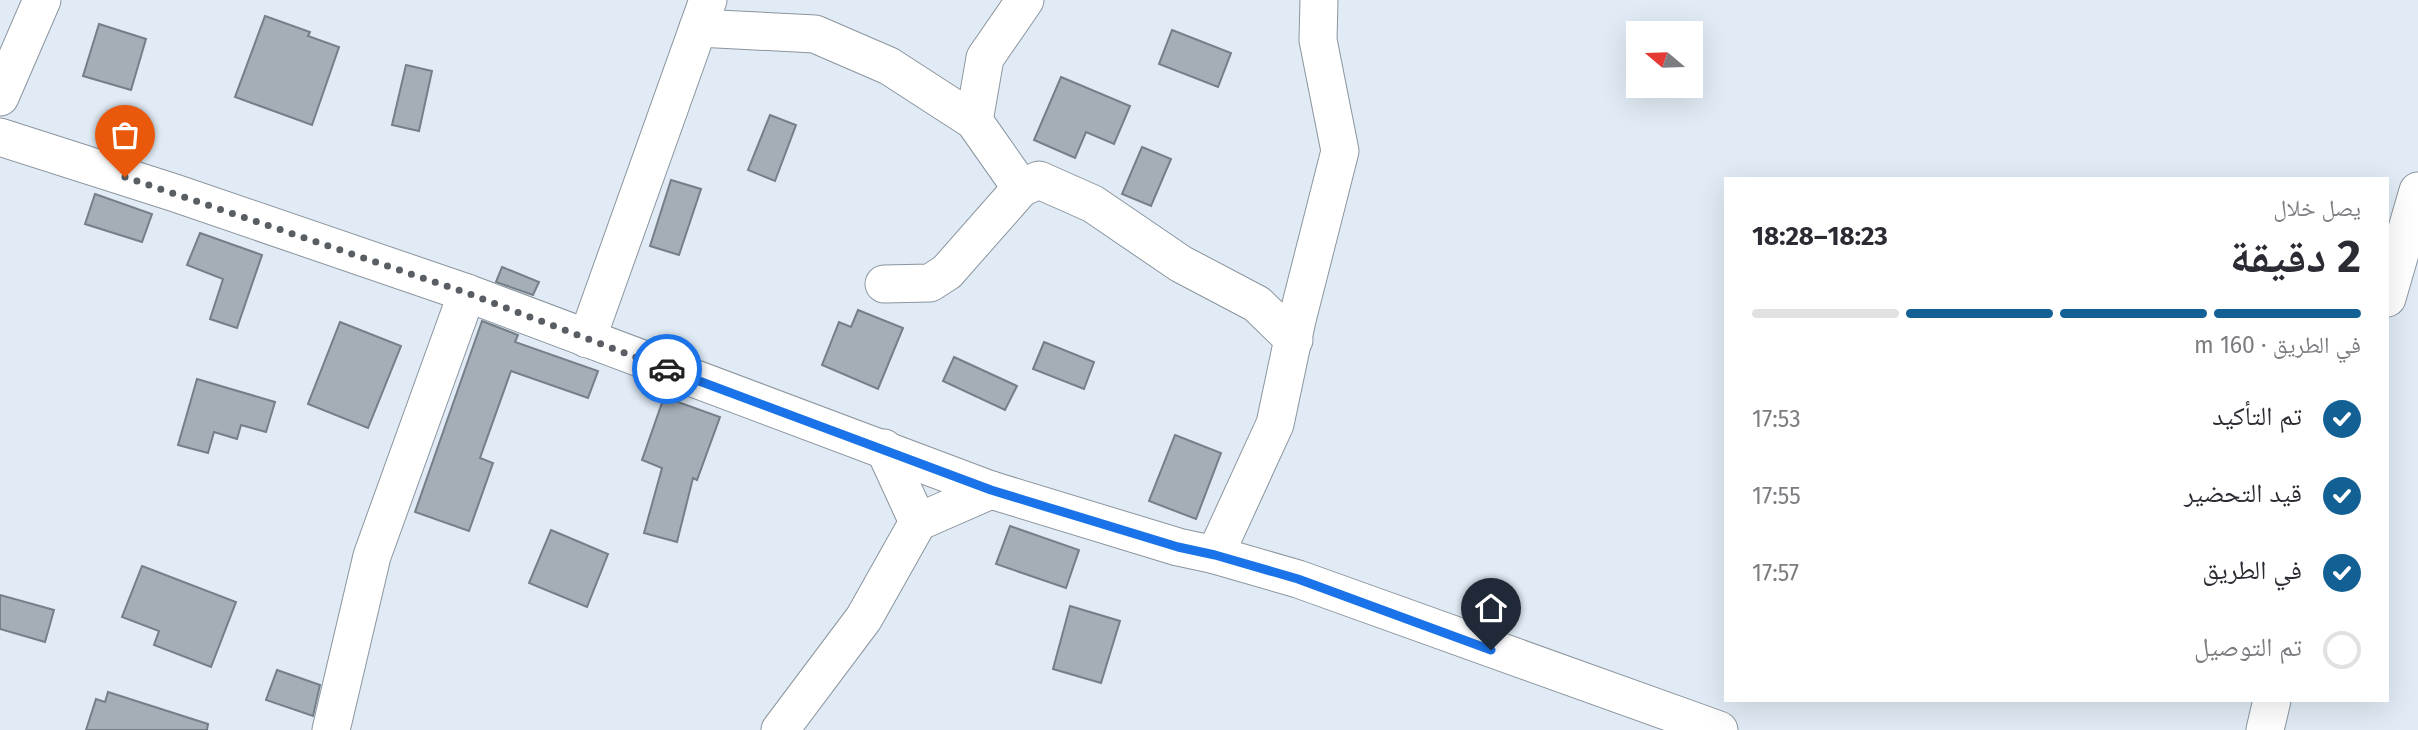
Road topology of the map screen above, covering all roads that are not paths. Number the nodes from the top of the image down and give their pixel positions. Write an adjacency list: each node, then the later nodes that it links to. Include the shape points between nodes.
1 (42, 0): 5 (street)
2 (1025, 0): 6 (street, via 985,58)
3 (1319, 0): 14 (street, via 1318,40 1340,151)
4 (703, 14): 6 (street, via 815,33 889,66); 13 (street)
5 (0, 96)
6 (975, 121): 8 (street)
7 (0, 137): 12 (street)
8 (1021, 188): 10 (street, via 947,272 930,284); 14 (street, via 1039,180 1093,204 1181,264 1257,304)
9 (2418, 191): 11 (street)
10 (884, 284)
11 (2389, 291)
12 (467, 293): 13 (street); 20 (street, via 372,556)
13 (587, 339): 15 (street)
14 (1294, 341): 18 (street, via 1275,424)
15 (884, 448): 16 (street); 17 (street)
16 (991, 490): 17 (street); 18 (street)
17 (918, 522): 21 (street, via 864,618)
18 (1215, 555): 22 (street, via 1298,579)
19 (2271, 702): 23 (street)
20 (331, 730)
21 (780, 730)
22 (1719, 730)
23 (2264, 730)

